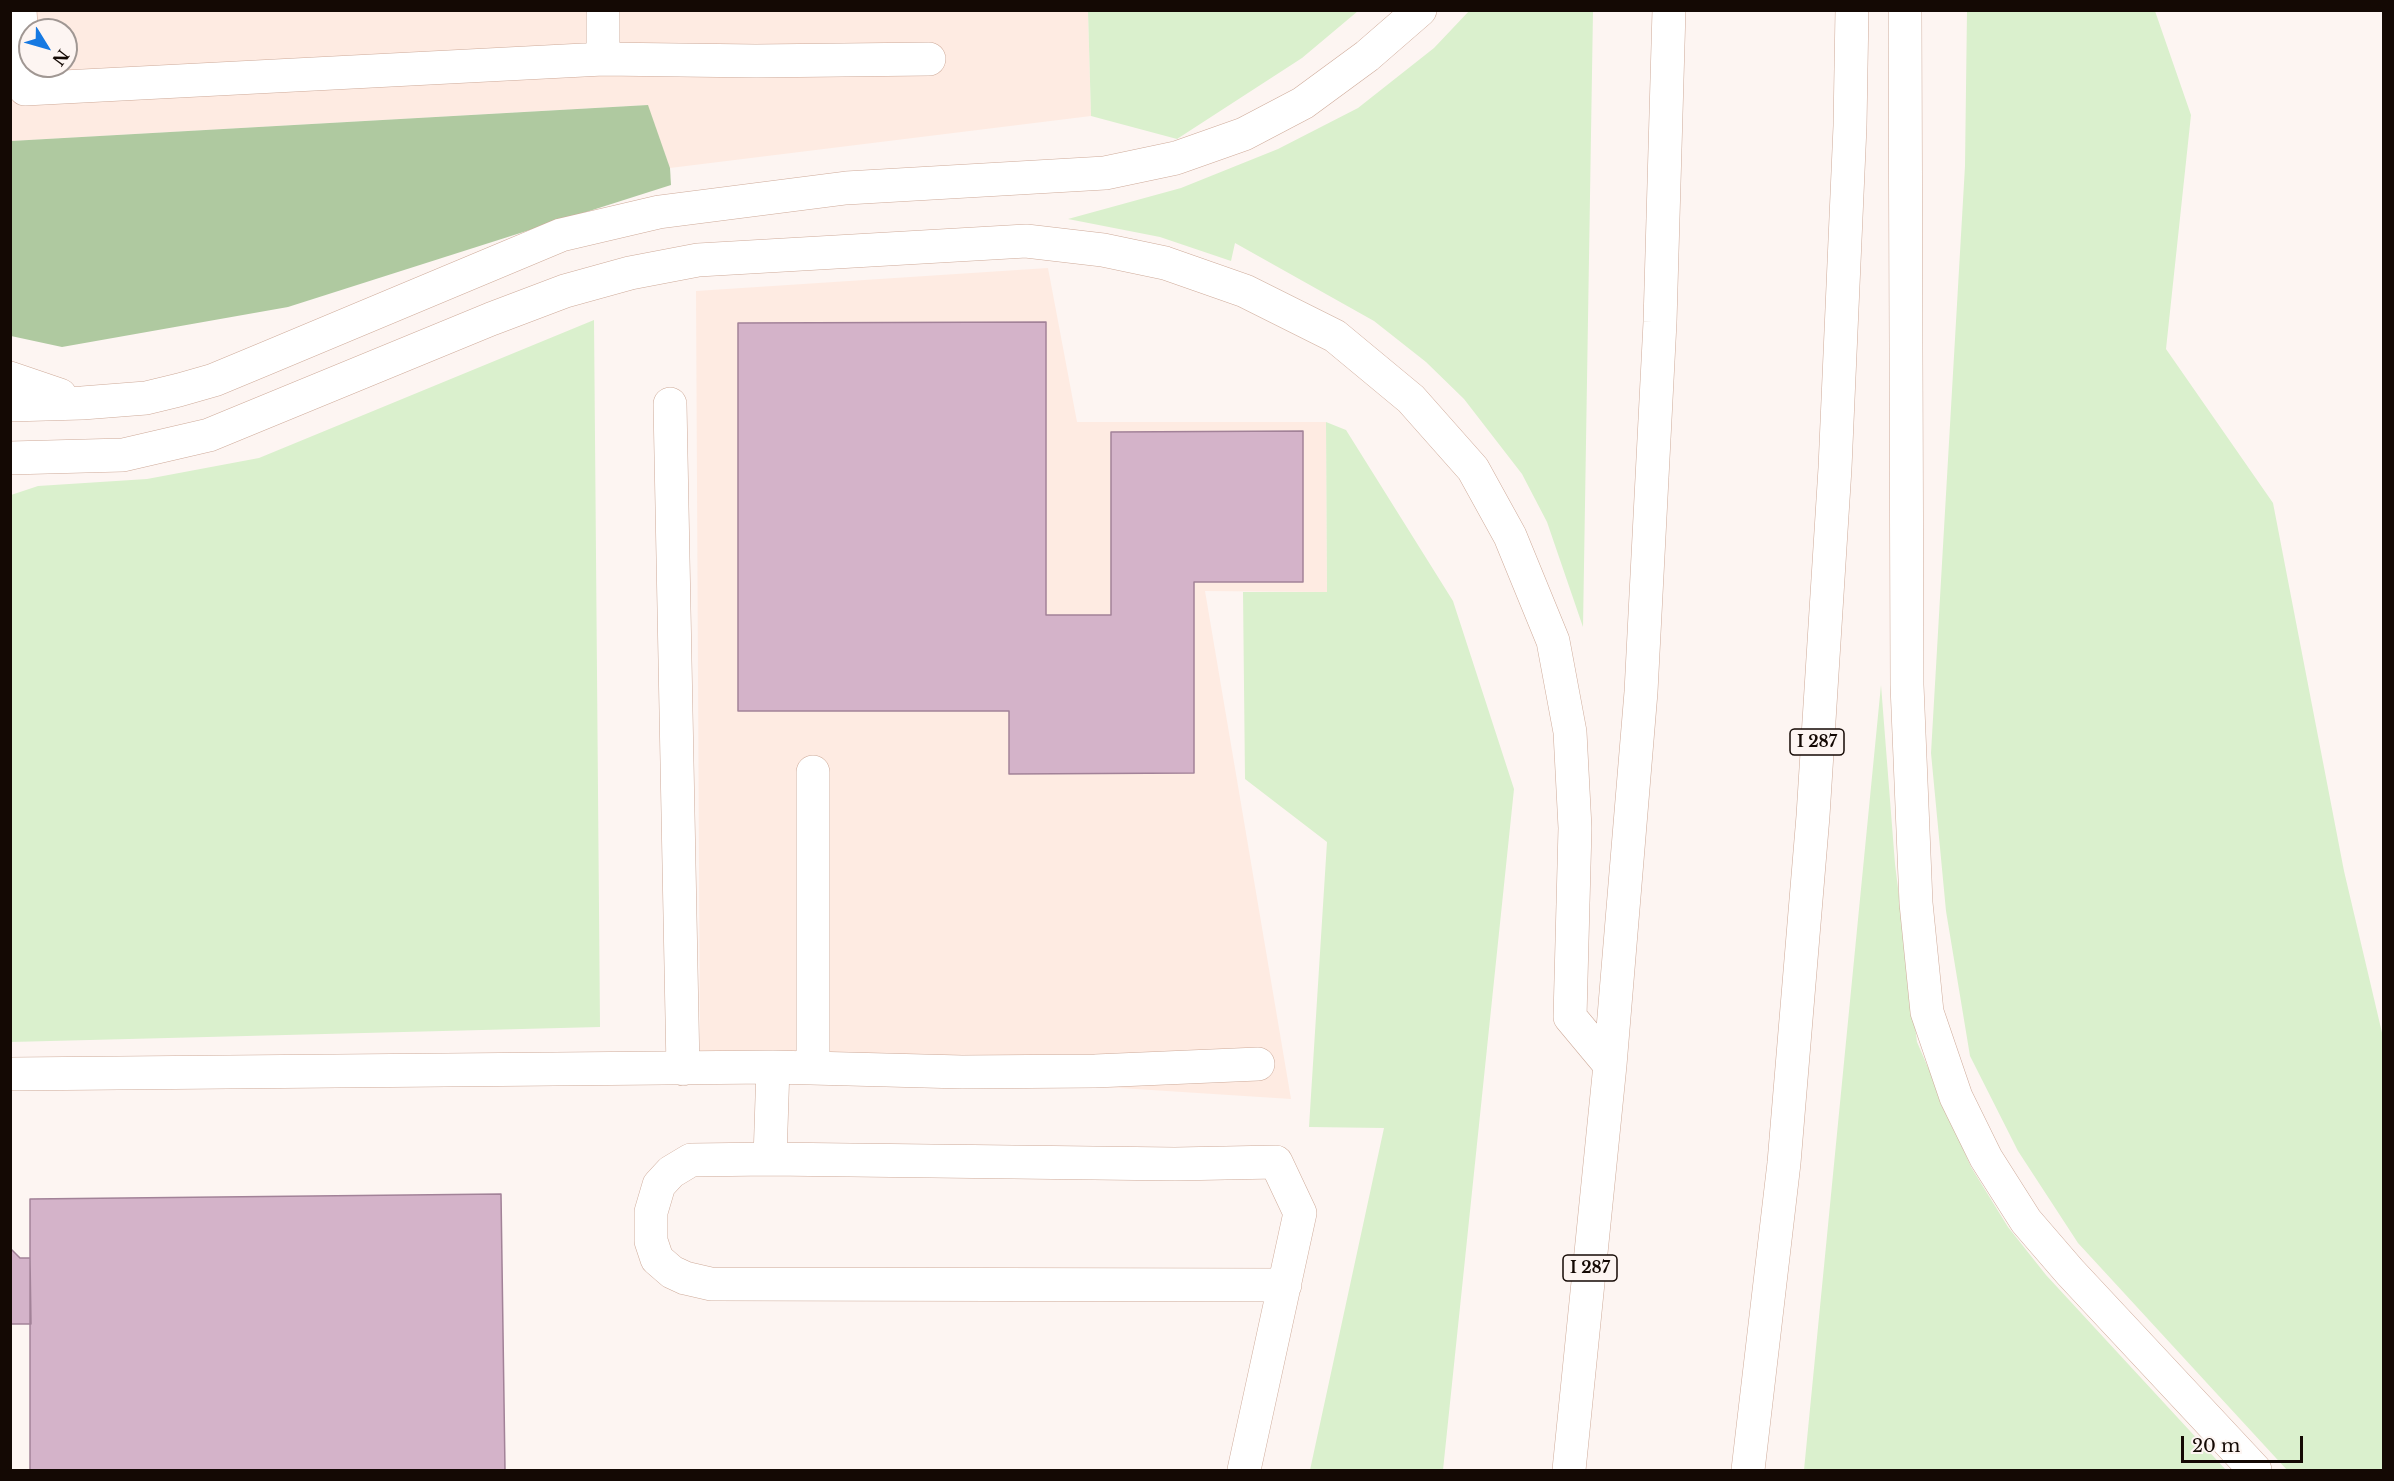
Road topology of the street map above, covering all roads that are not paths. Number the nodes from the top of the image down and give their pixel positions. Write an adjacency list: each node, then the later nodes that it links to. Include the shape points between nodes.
1 (20, 10): 7 (main road, via 25,89)
2 (603, 10): 7 (main road)
3 (1420, 10): 10 (main road, via 1367,56 1303,103 1244,134 1176,158 1105,173 846,188 648,215 561,235 214,380 146,398)
4 (1669, 10): 16 (main road, I 287, via 1660,322 1641,692)
5 (1852, 10): 25 (main road, I 287, via 1836,456 1813,816 1784,1163)
6 (1905, 10): 26 (main road, via 1907,685 1916,903 1927,1012 1956,1097 1986,1158 2026,1221)
7 (603, 59): 8 (main road)
8 (929, 59)
9 (10, 378): 10 (main road)
10 (82, 403): 12 (main road)
11 (670, 404): 19 (main road)
12 (10, 405)
13 (15, 460): 16 (main road, via 123,455 209,435 566,291 698,260 1026,242 1103,250 1165,263 1245,291 1335,336 1411,399 1473,469 1510,536 1554,641 1570,732 1575,828 1570,1017)
14 (813, 772): 18 (main road)
15 (1258, 1064): 18 (main road, via 962,1072)
16 (1610, 1065): 24 (main road, I 287)
17 (773, 1067): 18 (main road); 19 (main road); 21 (main road)
18 (813, 1067)
19 (683, 1069): 20 (main road)
20 (10, 1074)
21 (770, 1159): 22 (main road, via 1276,1162 1300,1213); 22 (main road, via 691,1160 671,1172 659,1185 651,1212 651,1241 657,1259 672,1272 711,1284)
22 (1284, 1285): 23 (main road)
23 (1244, 1470)
24 (1569, 1470)
25 (1748, 1470)
26 (2254, 1470)

